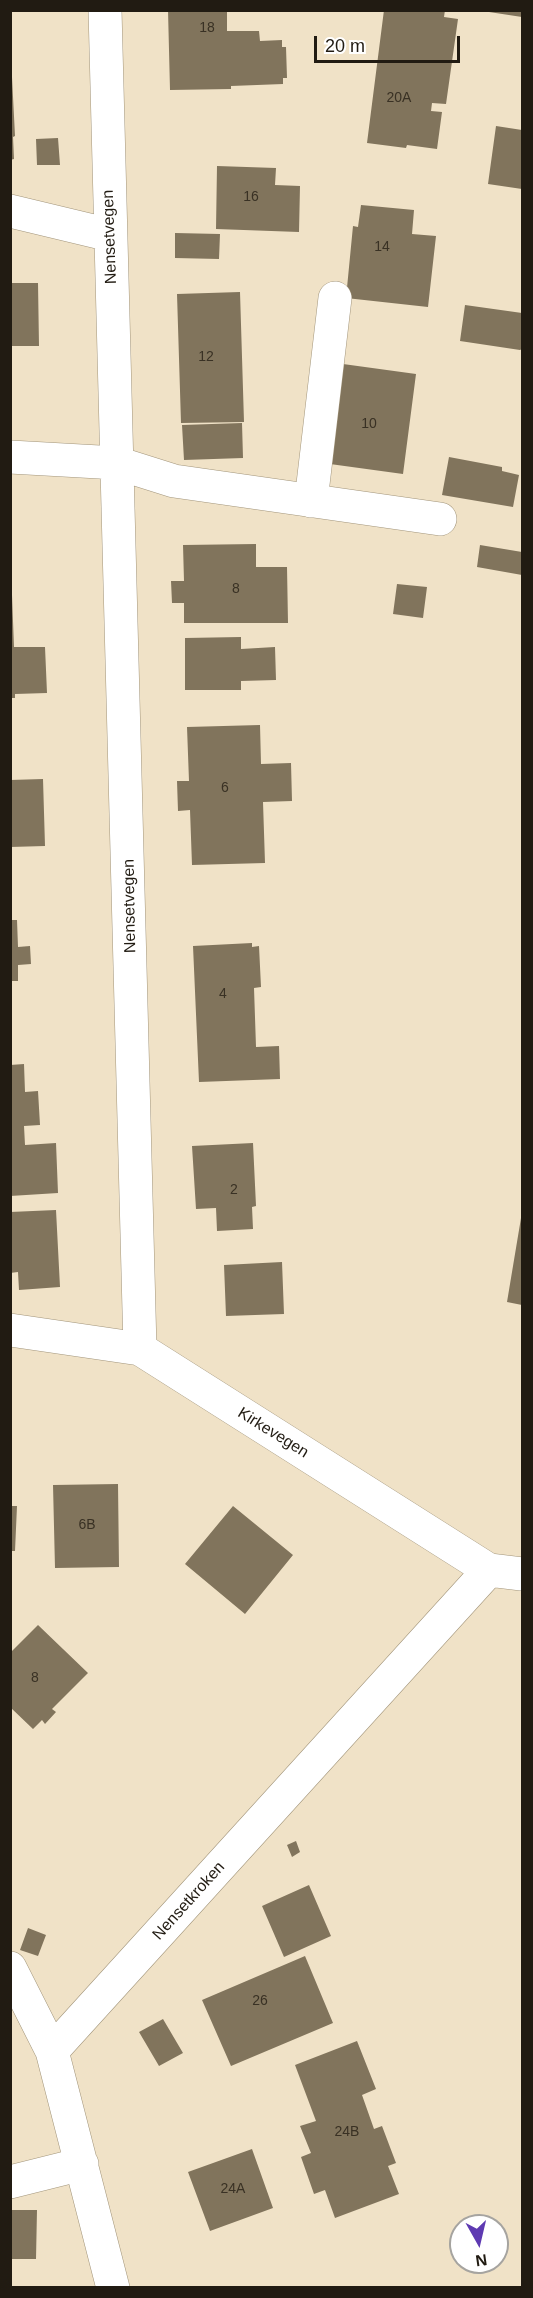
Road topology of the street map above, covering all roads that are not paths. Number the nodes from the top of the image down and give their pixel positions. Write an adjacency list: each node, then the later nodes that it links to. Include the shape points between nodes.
1 (105, 10): 3 (street, Nensetvegen)
2 (10, 211): 3 (street)
3 (110, 235): 6 (street, Nensetvegen)
4 (335, 298): 7 (street)
5 (10, 457): 6 (street)
6 (117, 463): 7 (street, via 174,481); 10 (street, Nensetvegen)
7 (311, 501): 8 (street)
8 (440, 519)
9 (10, 1330): 10 (street, Kirkevegen)
10 (140, 1349): 11 (street, Kirkevegen)
11 (489, 1569): 12 (street, Kirkevegen); 14 (street, Nensetkroken)
12 (522, 1574)
13 (10, 1968): 14 (street)
14 (52, 2051): 15 (street)
15 (82, 2164): 16 (street); 17 (street)
16 (10, 2182)
17 (113, 2288)

